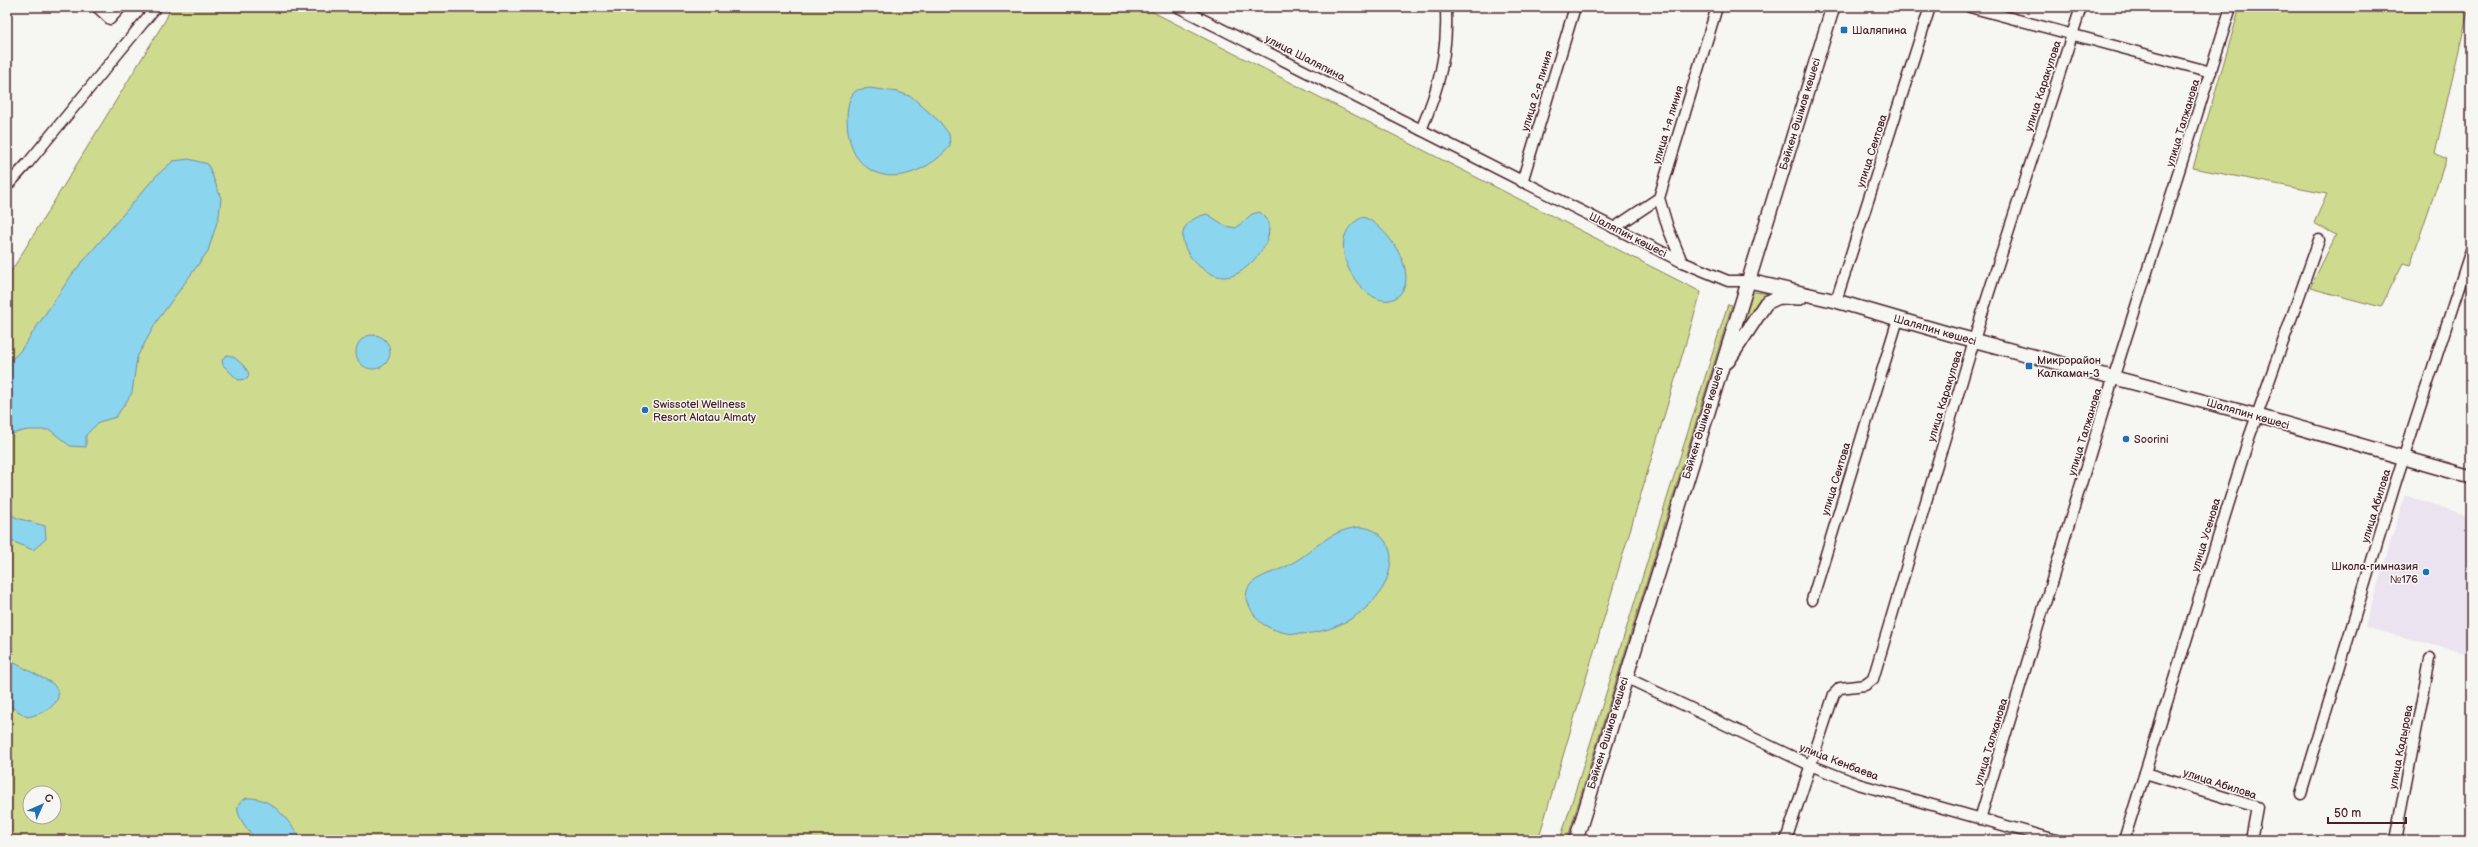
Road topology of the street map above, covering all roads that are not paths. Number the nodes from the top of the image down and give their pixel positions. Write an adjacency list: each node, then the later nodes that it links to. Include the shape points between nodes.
1 (97, 7): 2 (street, via 110,19)
2 (121, 7)
3 (156, 7): 17 (street)
4 (1178, 7): 15 (street, улица Шаляпина)
5 (1446, 7): 15 (street, via 1444,59 1434,99)
6 (1575, 7): 16 (street, улица 2-я линия)
7 (1717, 7): 18 (street, улица 1-я линия)
8 (1833, 7): 23 (main road, Бәйкен Әшімов көшесі)
9 (1930, 7): 24 (street, улица Сеитова)
10 (1970, 7): 13 (street)
11 (2081, 7): 13 (street, улица Каракулова)
12 (2231, 7): 14 (street, улица Талжанова)
13 (2072, 35): 14 (street); 26 (street, улица Каракулова)
14 (2211, 72): 28 (street, улица Талжанова)
15 (1421, 130): 16 (street, Шаляпин көшесі)
16 (1522, 182): 19 (street, Шаляпин көшесі)
17 (7, 186)
18 (1659, 198): 19 (street); 22 (street)
19 (1614, 228): 22 (street, Шаляпин көшесі)
20 (2319, 240): 29 (street, улица Усенова)
21 (2471, 250): 30 (street, улица Абилова)
22 (1682, 262): 23 (street, Шаляпин көшесі, via 1728,282)
23 (1749, 280): 24 (main road, Шаляпин көшесі); 27 (main road, Бәйкен Әшімов көшесі)
24 (1836, 301): 25 (main road, Шаляпин көшесі); 27 (main road, via 1779,297 1766,303)
25 (1898, 319): 26 (main road, Шаляпин көшесі); 32 (street, улица Сеитова)
26 (1974, 341): 28 (main road, Шаляпин көшесі); 35 (street, улица Каракулова, via 1873,679 1865,685 1840,688 1834,694)
27 (1717, 377): 34 (main road, Бәйкен Әшімов көшесі)
28 (2114, 379): 29 (main road, Шаляпин көшесі); 38 (street, улица Талжанова)
29 (2258, 416): 30 (main road, Шаляпин көшесі); 36 (street, улица Усенова)
30 (2403, 459): 31 (main road, Шаляпин көшесі); 37 (street, улица Абилова)
31 (2471, 477)
32 (1812, 600)
33 (2430, 659): 44 (street, улица Кадырова)
34 (1625, 677): 35 (street, улица Кенбаева); 39 (main road, Бәйкен Әшімов көшесі)
35 (1810, 765): 38 (street, улица Кенбаева, via 1858,784); 40 (street, улица Каракулова)
36 (2145, 773): 42 (street, улица Усенова); 43 (street, улица Абилова, via 2257,807)
37 (2300, 794)
38 (1980, 818): 41 (street, улица Кенбаева)
39 (1576, 840)
40 (1786, 840)
41 (2056, 840)
42 (2124, 840)
43 (2251, 840)
44 (2395, 840)

